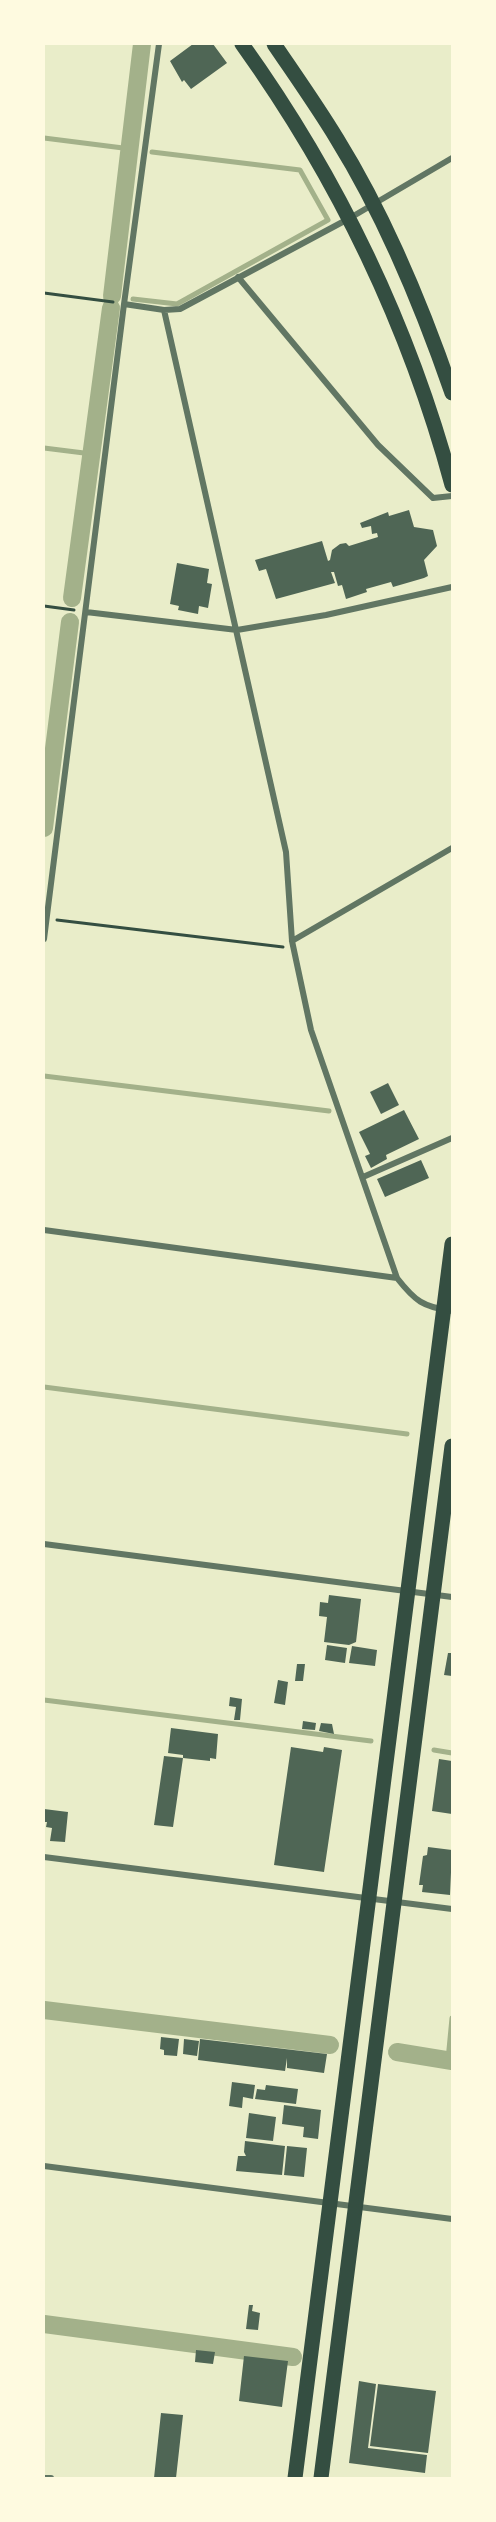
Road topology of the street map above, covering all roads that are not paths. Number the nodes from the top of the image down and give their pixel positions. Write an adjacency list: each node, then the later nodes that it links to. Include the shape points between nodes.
1 (159, 44): 8 (street)
2 (242, 44): 6 (main road, via 316,154)
3 (274, 44): 5 (main road, via 338,140)
4 (453, 159): 5 (street)
5 (373, 204): 6 (street); 10 (main road)
6 (350, 218): 7 (street); 11 (main road, via 388,298 423,387)
7 (238, 277): 9 (street, via 180,309); 12 (street, via 378,445 433,498)
8 (124, 304): 9 (street); 14 (street)
9 (164, 310): 15 (street)
10 (453, 393)
11 (453, 485)
12 (453, 496)
13 (453, 587): 15 (street)
14 (86, 612): 15 (street); 17 (street)
15 (237, 630): 18 (street, via 286,852)
16 (453, 848): 18 (street)
17 (44, 939)
18 (292, 941): 20 (street, via 311,1030)
19 (453, 1138): 20 (street)
20 (363, 1177): 23 (street)
21 (44, 1230): 23 (street)
22 (453, 1244): 24 (main road)
23 (397, 1278): 24 (street, via 411,1297 427,1307)
24 (448, 1311): 27 (main road)
25 (453, 1446): 28 (main road)
26 (44, 1544): 27 (street)
27 (408, 1590): 28 (street); 31 (main road)
28 (433, 1594): 29 (street); 32 (main road)
29 (453, 1597)
30 (44, 1857): 31 (street)
31 (369, 1897): 32 (street); 35 (main road)
32 (395, 1901): 33 (street); 36 (main road)
33 (453, 1909)
34 (44, 2166): 35 (street)
35 (329, 2203): 36 (street); 40 (main road)
36 (355, 2206): 37 (street); 41 (main road)
37 (453, 2219)
38 (44, 2478): 39 (street)
39 (51, 2478)
40 (295, 2478)
41 (321, 2478)

